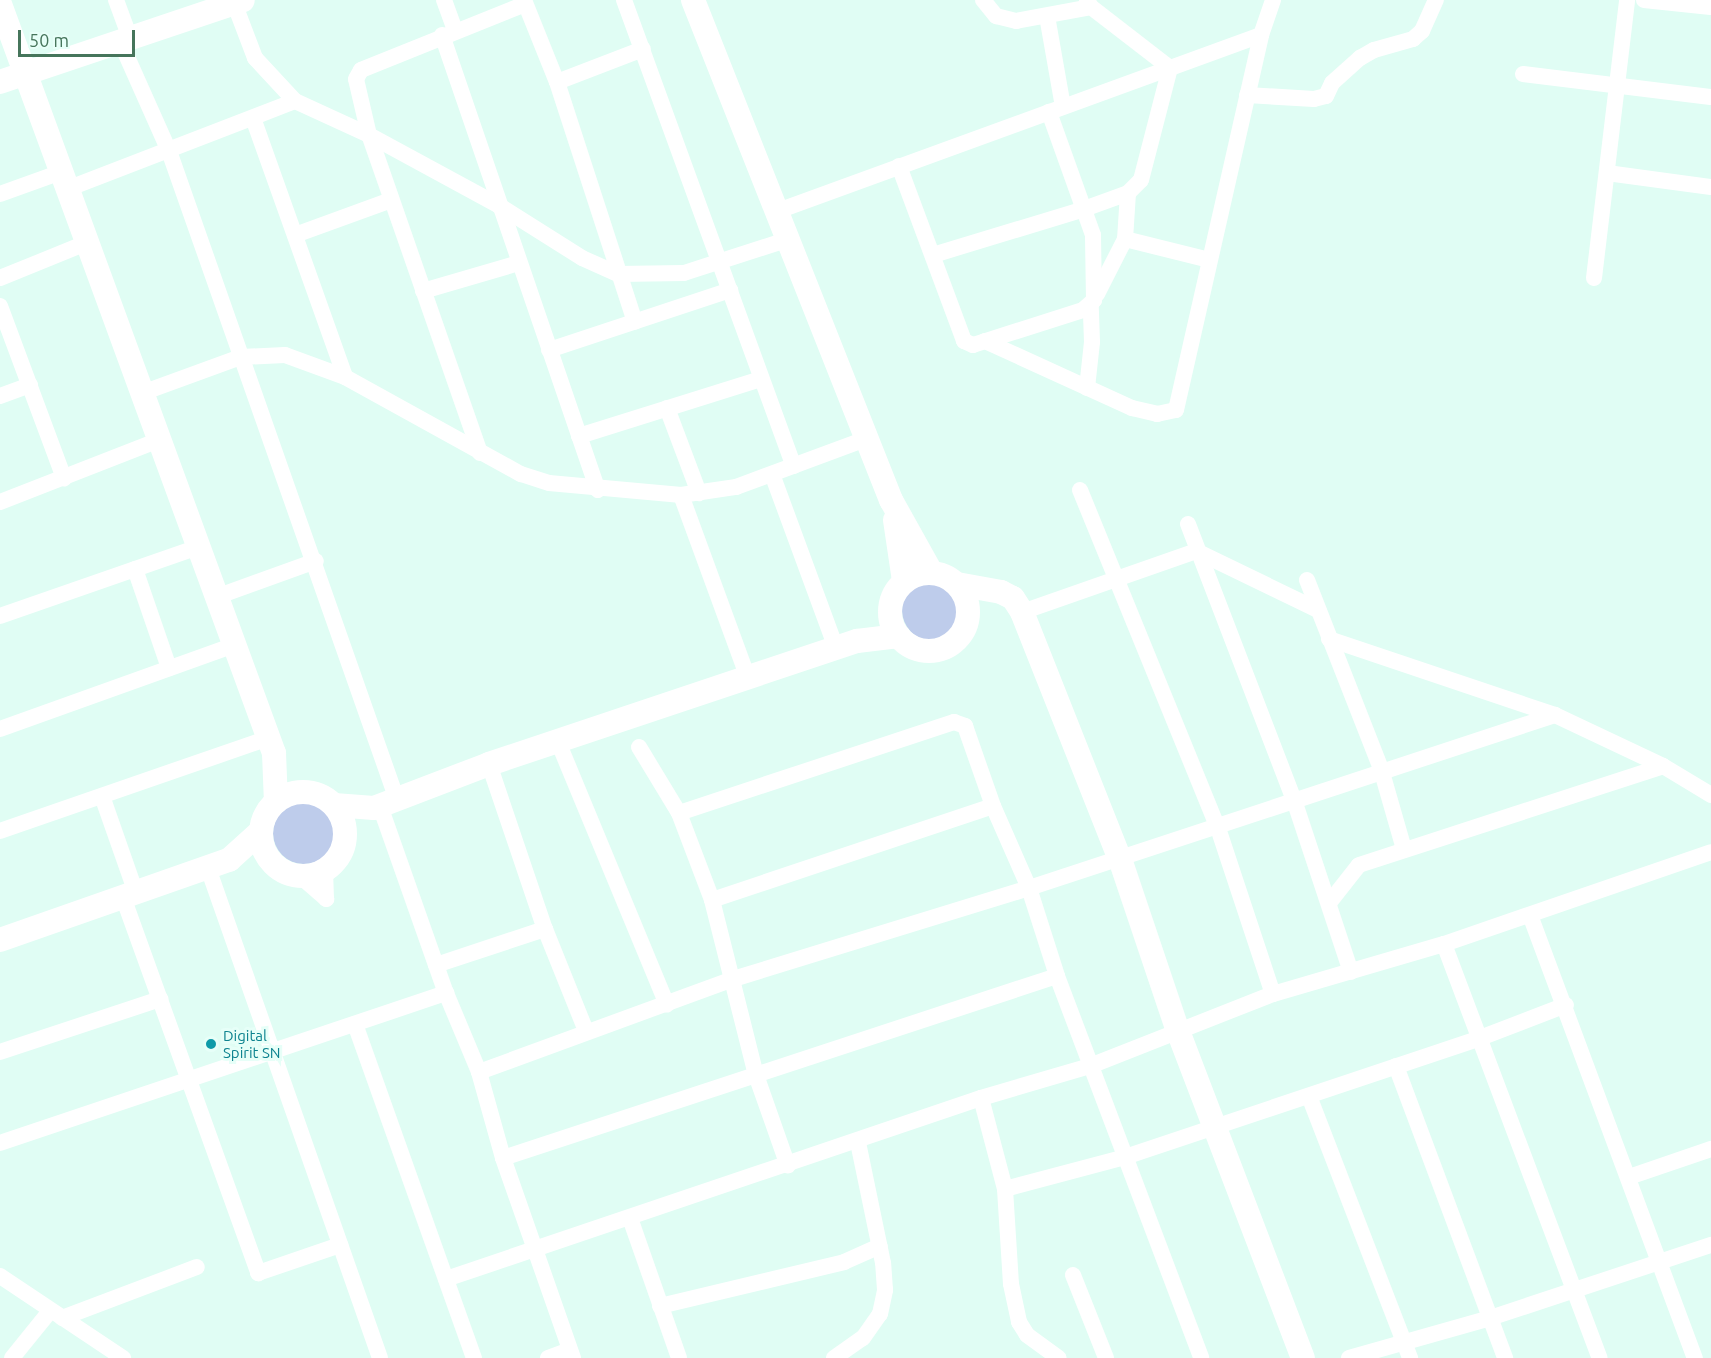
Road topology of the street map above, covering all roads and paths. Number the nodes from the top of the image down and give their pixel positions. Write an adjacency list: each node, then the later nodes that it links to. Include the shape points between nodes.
1 (116, 0): 18 (street)
2 (444, 0): 16 (street)
3 (624, 0): 19 (street)
4 (693, 0): 42 (street)
5 (983, 0): 15 (street, via 996,16 1007,21)
6 (1436, 0): 26 (street, via 1422,31 1413,39 1360,58 1332,83 1326,96 1314,99)
7 (1627, 0): 25 (street)
8 (1644, 0): 14 (street)
9 (237, 1): 18 (street); 28 (street, via 255,58)
10 (1270, 1): 17 (street)
11 (525, 2): 16 (street); 24 (street)
12 (0, 4): 21 (street)
13 (1089, 4): 15 (street); 20 (street)
14 (1711, 8)
15 (1047, 16): 29 (street)
16 (449, 33): 31 (street, via 361,70 356,87); 40 (street)
17 (1261, 35): 20 (street); 26 (street)
18 (125, 40): 21 (street); 32 (street)
19 (643, 49): 24 (street); 49 (street)
20 (1170, 69): 29 (street); 37 (street, via 1141,180)
21 (25, 74): 23 (street); 35 (street)
22 (1523, 74): 25 (street)
23 (0, 82)
24 (557, 82): 51 (street)
25 (1617, 86): 27 (street); 34 (street)
26 (1247, 95): 48 (street)
27 (1711, 97)
28 (295, 101): 30 (street); 31 (street)
29 (1056, 110): 33 (street); 41 (street)
30 (254, 118): 32 (street); 43 (street)
31 (369, 135): 39 (street); 40 (street)
32 (169, 151): 35 (street); 61 (street)
33 (899, 166): 42 (street); 47 (street)
34 (1606, 173): 36 (street); 53 (street)
35 (64, 181): 38 (street); 46 (street)
36 (1711, 187)
37 (1128, 193): 41 (street); 44 (street)
38 (0, 194)
39 (392, 200): 43 (street); 55 (street)
40 (498, 205): 50 (street); 51 (street, via 582,258)
41 (1084, 209): 47 (street); 56 (street, via 1093,235)
42 (775, 212): 45 (street)
43 (295, 235): 62 (street)
44 (1125, 239): 48 (street); 56 (street)
45 (786, 240): 49 (street); 70 (street)
46 (86, 243): 52 (street); 66 (street)
47 (933, 255): 59 (street, via 964,341 973,345)
48 (1209, 260): 65 (street, via 1176,410 1156,414)
49 (721, 261): 51 (street, via 675,274); 54 (street)
50 (519, 263): 55 (street); 60 (street)
51 (618, 274): 58 (street)
52 (0, 278)
53 (1594, 278)
54 (730, 290): 58 (street); 63 (street)
55 (423, 291): 72 (street)
56 (1092, 303): 59 (street); 65 (street)
57 (0, 306): 64 (street)
58 (635, 322): 60 (street)
59 (985, 341): 65 (street)
60 (549, 350): 69 (street)
61 (241, 357): 62 (street, via 285,355); 66 (street); 85 (street)
62 (345, 377): 72 (street)
63 (761, 379): 68 (street); 73 (street)
64 (30, 385): 67 (street); 75 (street)
65 (1087, 388)
66 (142, 393): 71 (street)
67 (0, 396)
68 (667, 408): 69 (street); 78 (street)
69 (579, 436): 76 (street)
70 (866, 439): 73 (street); 80 (street)
71 (159, 440): 75 (street); 83 (street)
72 (480, 453): 76 (street, via 549,483)
73 (794, 466): 74 (street)
74 (772, 474): 78 (street, via 736,487); 101 (street)
75 (64, 478): 81 (street)
76 (598, 490): 79 (street)
77 (1080, 490): 88 (street)
78 (699, 493): 79 (street)
79 (681, 495): 104 (street)
80 (891, 500): 87 (street); 90 (street)
81 (0, 502)
82 (1188, 524): 84 (street)
83 (198, 547): 86 (street); 93 (street)
84 (1196, 551): 88 (street); 95 (street); 116 (street)
85 (316, 561): 93 (street); 119 (street)
86 (135, 569): 98 (street); 103 (street)
87 (931, 572): 90 (street); 91 (street)
88 (1113, 578): 96 (street); 122 (street)
89 (1307, 580): 95 (street)
90 (904, 581): 94 (street)
91 (957, 584): 92 (street); 97 (street)
92 (1001, 592): 96 (street, via 1013,598); 97 (street)
93 (216, 597): 102 (street)
94 (891, 602): 99 (street, via 892,620); 101 (street)
95 (1318, 610): 100 (street)
96 (1022, 612): 128 (street)
97 (968, 614): 99 (street, via 961,634 943,649 916,649)
98 (0, 616)
99 (899, 636): 101 (street)
100 (1329, 639): 105 (street); 112 (street)
101 (846, 644): 104 (street)
102 (234, 645): 103 (street); 108 (street)
103 (169, 668): 106 (street)
104 (748, 678): 107 (street)
105 (1555, 715): 111 (street); 112 (street)
106 (0, 729)
107 (559, 744): 110 (street); 146 (street)
108 (271, 746): 113 (street); 115 (street); 117 (street)
109 (639, 747): 121 (street)
110 (489, 764): 119 (street); 136 (street)
111 (1663, 766): 114 (street); 126 (street)
112 (1381, 769): 116 (street); 126 (street)
113 (305, 791): 117 (street); 118 (street, via 321,795)
114 (1711, 795)
115 (102, 796): 123 (street); 132 (street)
116 (1294, 800): 122 (street); 134 (street)
117 (276, 802): 124 (street)
118 (334, 805): 119 (street); 125 (street, via 343,818)
119 (384, 805): 125 (street); 139 (street)
120 (993, 806): 121 (street, via 964,726 954,722); 131 (street); 133 (street)
121 (679, 813): 133 (street)
122 (1217, 825): 128 (street); 144 (street)
123 (1, 828)
124 (261, 831): 129 (street); 130 (street, via 263,844)
125 (345, 834): 130 (street, via 343,848 325,870 300,876)
126 (1404, 849): 134 (street, via 1359,865)
127 (1711, 852): 135 (street)
128 (1120, 859): 131 (street); 150 (street)
129 (219, 864): 130 (street); 132 (street); 153 (street)
130 (278, 867)
131 (1029, 888): 141 (street); 142 (street)
132 (129, 895): 137 (street); 145 (street)
133 (711, 900): 142 (street)
134 (1329, 903): 140 (street)
135 (1530, 915): 138 (street); 147 (street)
136 (545, 929): 139 (street); 149 (street)
137 (0, 940)
138 (1444, 944): 140 (street); 151 (street)
139 (436, 966): 143 (street)
140 (1352, 972): 144 (street)
141 (1057, 976): 154 (street); 157 (street)
142 (730, 980): 146 (street); 157 (street)
143 (446, 993): 148 (street); 156 (street)
144 (1273, 994): 150 (street)
145 (160, 999): 152 (street); 158 (street)
146 (667, 1005): 149 (street)
147 (1566, 1005): 151 (street); 168 (street)
148 (355, 1024): 153 (street); 179 (street)
149 (586, 1031): 156 (street)
150 (1178, 1031): 154 (street); 161 (street)
151 (1480, 1038): 155 (street); 180 (street)
152 (0, 1052)
153 (273, 1052): 158 (street); 171 (street)
154 (1090, 1066): 160 (street); 165 (street)
155 (1396, 1066): 159 (street); 183 (street)
156 (479, 1072): 166 (street)
157 (756, 1075): 166 (street); 167 (street)
158 (189, 1080): 163 (street); 171 (street, via 258,1273)
159 (1309, 1096): 161 (street); 184 (street)
160 (981, 1098): 162 (street); 169 (street)
161 (1215, 1127): 165 (street); 196 (street)
162 (858, 1142): 167 (street); 173 (street)
163 (0, 1143)
164 (1711, 1149): 168 (street)
165 (1125, 1157): 169 (street); 195 (street)
166 (503, 1158): 174 (street)
167 (788, 1166): 170 (street)
168 (1629, 1177): 175 (street)
169 (1005, 1189): 193 (street, via 1011,1284 1019,1322 1027,1335)
170 (630, 1218): 174 (street); 181 (street)
171 (340, 1245): 188 (street)
172 (1711, 1245): 175 (street)
173 (880, 1246): 181 (street, via 844,1262); 192 (street, via 885,1290 880,1314 863,1338)
174 (535, 1250): 179 (street); 185 (street)
175 (1660, 1262): 180 (street); 201 (street)
176 (197, 1267): 182 (street)
177 (1073, 1275): 194 (street)
178 (0, 1276): 182 (street)
179 (446, 1279): 189 (street)
180 (1575, 1290): 183 (street); 200 (street)
181 (660, 1306): 191 (street)
182 (56, 1315): 186 (street); 187 (street)
183 (1490, 1318): 184 (street); 199 (street)
184 (1405, 1342): 197 (street); 198 (street)
185 (572, 1354): 190 (street)
186 (12, 1358)
187 (123, 1358)
188 (380, 1358)
189 (474, 1358)
190 (548, 1358)
191 (679, 1358)
192 (834, 1358)
193 (1059, 1358)
194 (1106, 1358)
195 (1201, 1358)
196 (1303, 1358)
197 (1349, 1358)
198 (1410, 1358)
199 (1505, 1358)
200 (1600, 1358)
201 (1695, 1358)

